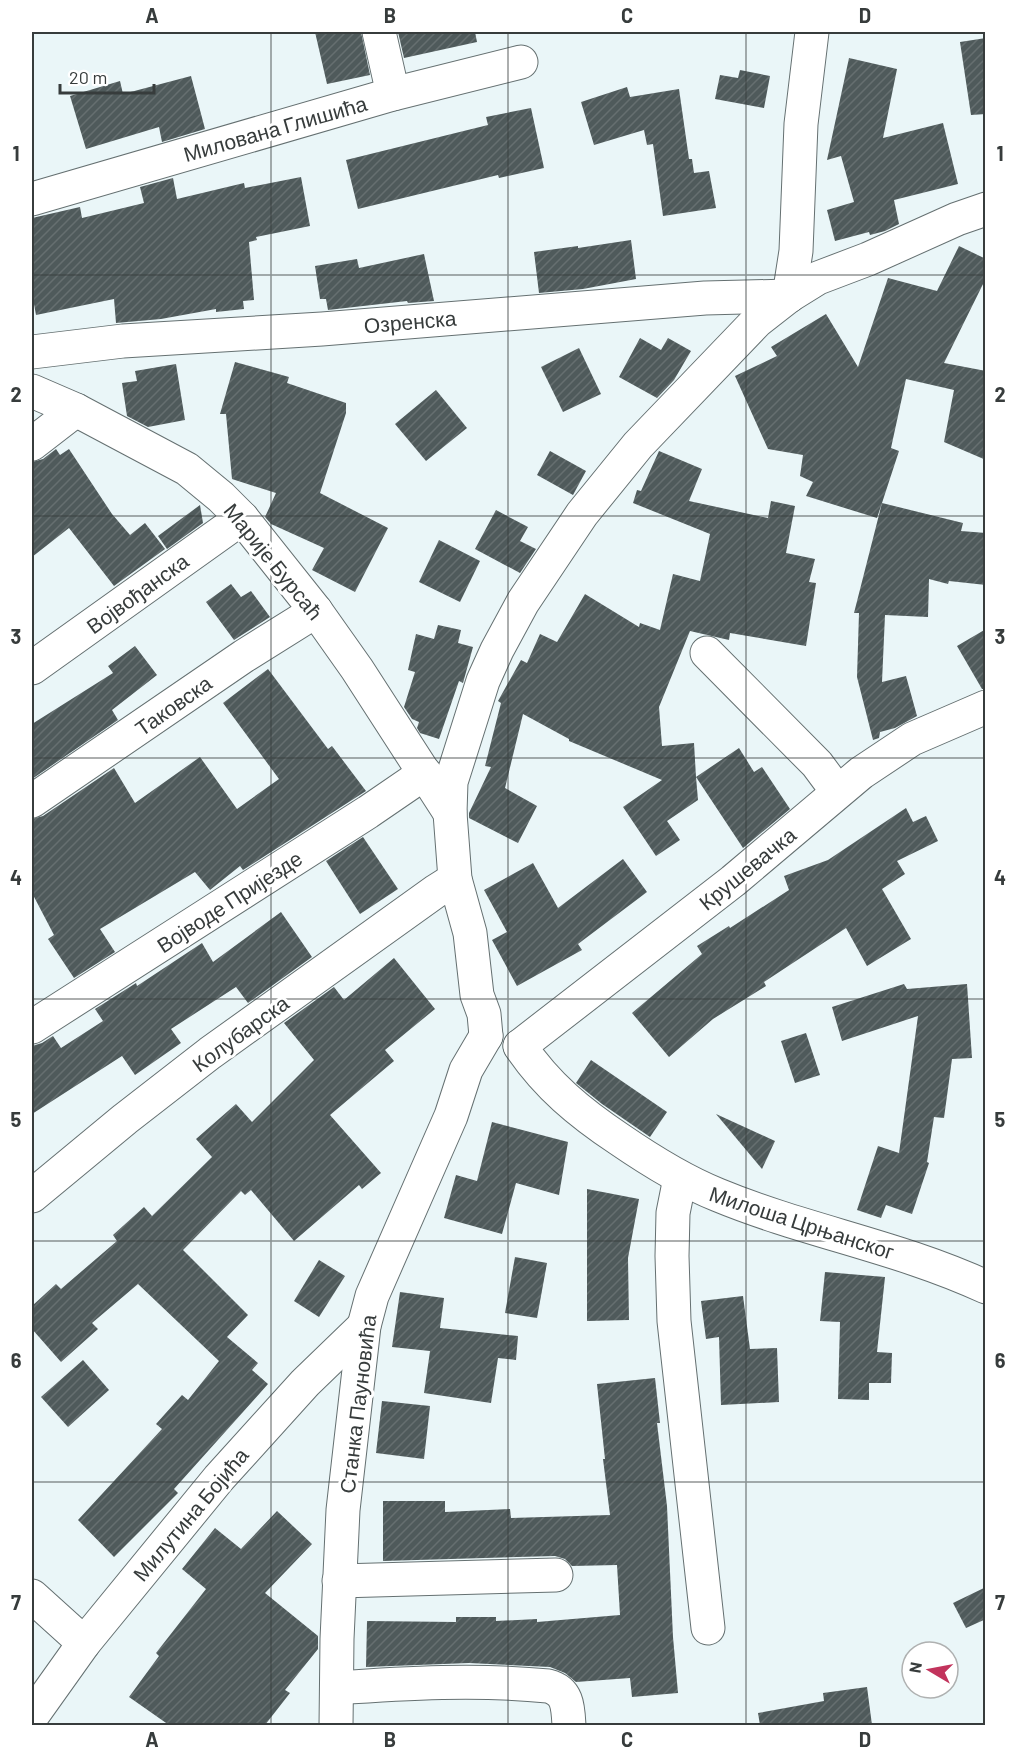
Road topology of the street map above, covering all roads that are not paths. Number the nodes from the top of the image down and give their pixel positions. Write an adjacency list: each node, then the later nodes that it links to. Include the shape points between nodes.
1 (379, 32): 4 (street)
2 (812, 32): 7 (street, via 801,124 796,251)
3 (521, 62): 4 (street, Милована Глишића)
4 (393, 94): 5 (street, Милована Глишића)
5 (32, 199)
6 (986, 209): 7 (street, via 818,278)
7 (789, 296): 8 (street, Озренска, via 705,298 123,341); 20 (street, via 757,321 638,445 582,514 523,602 474,705 451,782)
8 (32, 352)
9 (32, 391): 10 (street, Марије Бурсаћ)
10 (76, 410): 11 (street); 12 (street, Марије Бурсаћ, via 187,469)
11 (32, 444)
12 (242, 518): 13 (street, Марије Бурсаћ); 15 (street, Војвођанска)
13 (316, 611): 17 (street, Марије Бурсаћ); 19 (street, Таковска)
14 (707, 653): 18 (street, via 817,764)
15 (32, 668)
16 (986, 707): 18 (street, Крушевачка, via 912,739)
17 (425, 773): 20 (street, Марије Бурсаћ); 22 (street, Војводе Пријезде)
18 (837, 791): 24 (street, Крушевачка, via 733,881)
19 (32, 801)
20 (450, 813): 21 (street)
21 (455, 879): 23 (street, via 470,933); 26 (street, Колубарска, via 210,1053)
22 (32, 1027)
23 (486, 1036): 24 (street); 28 (street, Станка Пауновића, via 466,1070 438,1147 375,1287)
24 (520, 1046): 25 (street, Милоша Црњанског, via 534,1068 567,1101)
25 (680, 1178): 27 (street, Милоша Црњанског, via 740,1204 932,1264); 32 (street, via 673,1213 674,1321)
26 (32, 1196)
27 (986, 1287)
28 (364, 1326): 30 (street, Станка Пауновића, via 348,1456); 33 (street, Милутина Бојића, via 273,1416)
29 (556, 1575): 30 (street)
30 (339, 1581): 34 (street, Станка Пауновића)
31 (32, 1596): 33 (street)
32 (708, 1628)
33 (84, 1643): 35 (street, Милутина Бојића)
34 (337, 1688): 36 (street, Станка Пауновића); 37 (street, via 475,1682 548,1686 565,1697)
35 (32, 1716)
36 (336, 1725)
37 (569, 1725)

